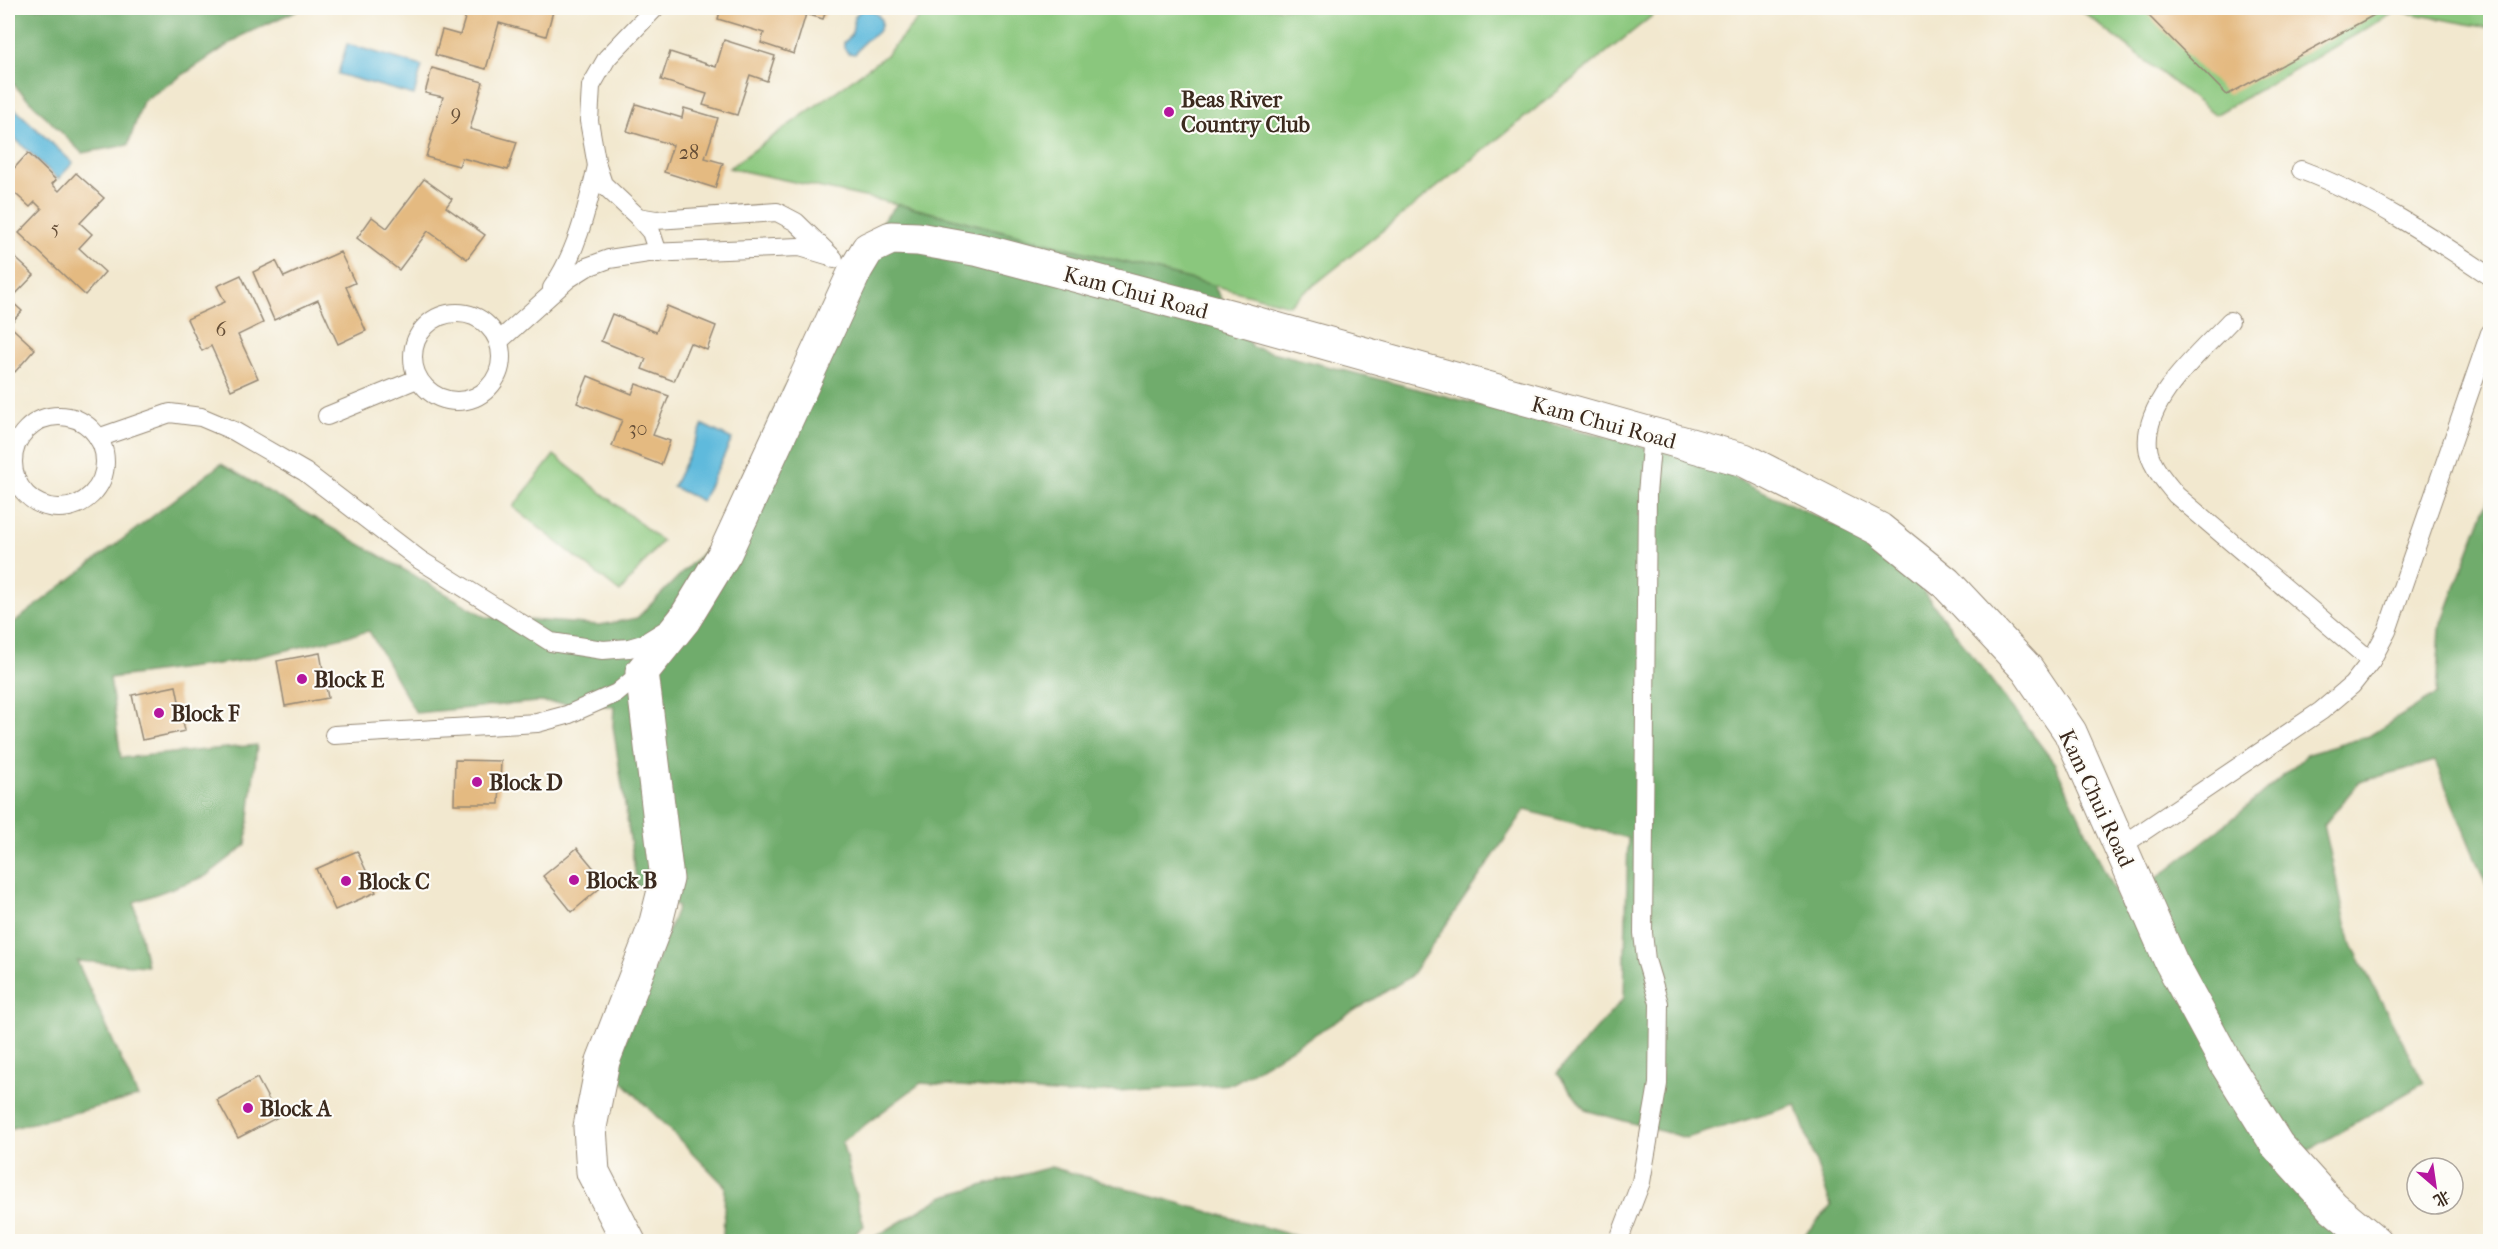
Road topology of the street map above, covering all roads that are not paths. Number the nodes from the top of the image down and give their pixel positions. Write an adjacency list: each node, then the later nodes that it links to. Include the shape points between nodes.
1 (655, 8): 2 (lane, via 607,58 591,86 590,122)
2 (597, 166): 4 (lane, via 603,184); 8 (lane, via 574,246)
3 (2301, 170): 7 (lane, via 2336,183 2424,231)
4 (638, 217): 5 (lane, via 651,232); 6 (lane, via 656,220 777,212 796,222)
5 (658, 253): 6 (lane, via 800,247); 8 (lane, via 609,259 586,267)
6 (845, 264): 14 (street, Kam Chui Road, via 891,238 980,250); 16 (street, Kam Chui Road, via 725,553)
7 (2490, 276)
8 (543, 301): 11 (lane)
9 (2230, 321): 17 (lane, via 2171,384 2150,422 2148,449 2176,495)
10 (2490, 333): 17 (lane, via 2386,631)
11 (499, 341): 12 (lane, via 499,371 482,394 468,400 446,399 427,390); 12 (lane, via 492,329 467,313 438,316 426,324 412,350)
12 (417, 378): 13 (lane)
13 (327, 416)
14 (1652, 435): 20 (street, Kam Chui Road, via 1744,460 1806,491 1879,529 1946,583 2027,669 2070,732); 22 (lane, via 1647,494 1643,933 1646,960 1659,1003 1658,1084 1641,1182)
15 (98, 438): 15 (lane, via 105,461 103,477 83,502 69,508 38,504 17,484 12,454 22,434 39,420 69,417 83,422); 16 (lane, via 170,413 201,417 234,431 305,472 420,560 551,642 603,650 629,648)
16 (684, 620): 18 (street, Kam Chui Road)
17 (2371, 661): 20 (lane, via 2321,711)
18 (642, 672): 19 (lane, via 618,693 567,716 537,723); 21 (street, via 667,879 655,926 603,1061 590,1127 593,1172)
19 (334, 735)
20 (2120, 847): 23 (street, Kam Chui Road, via 2171,962 2227,1065 2277,1145 2333,1207)
21 (629, 1242)
22 (1618, 1242)
23 (2375, 1242)

